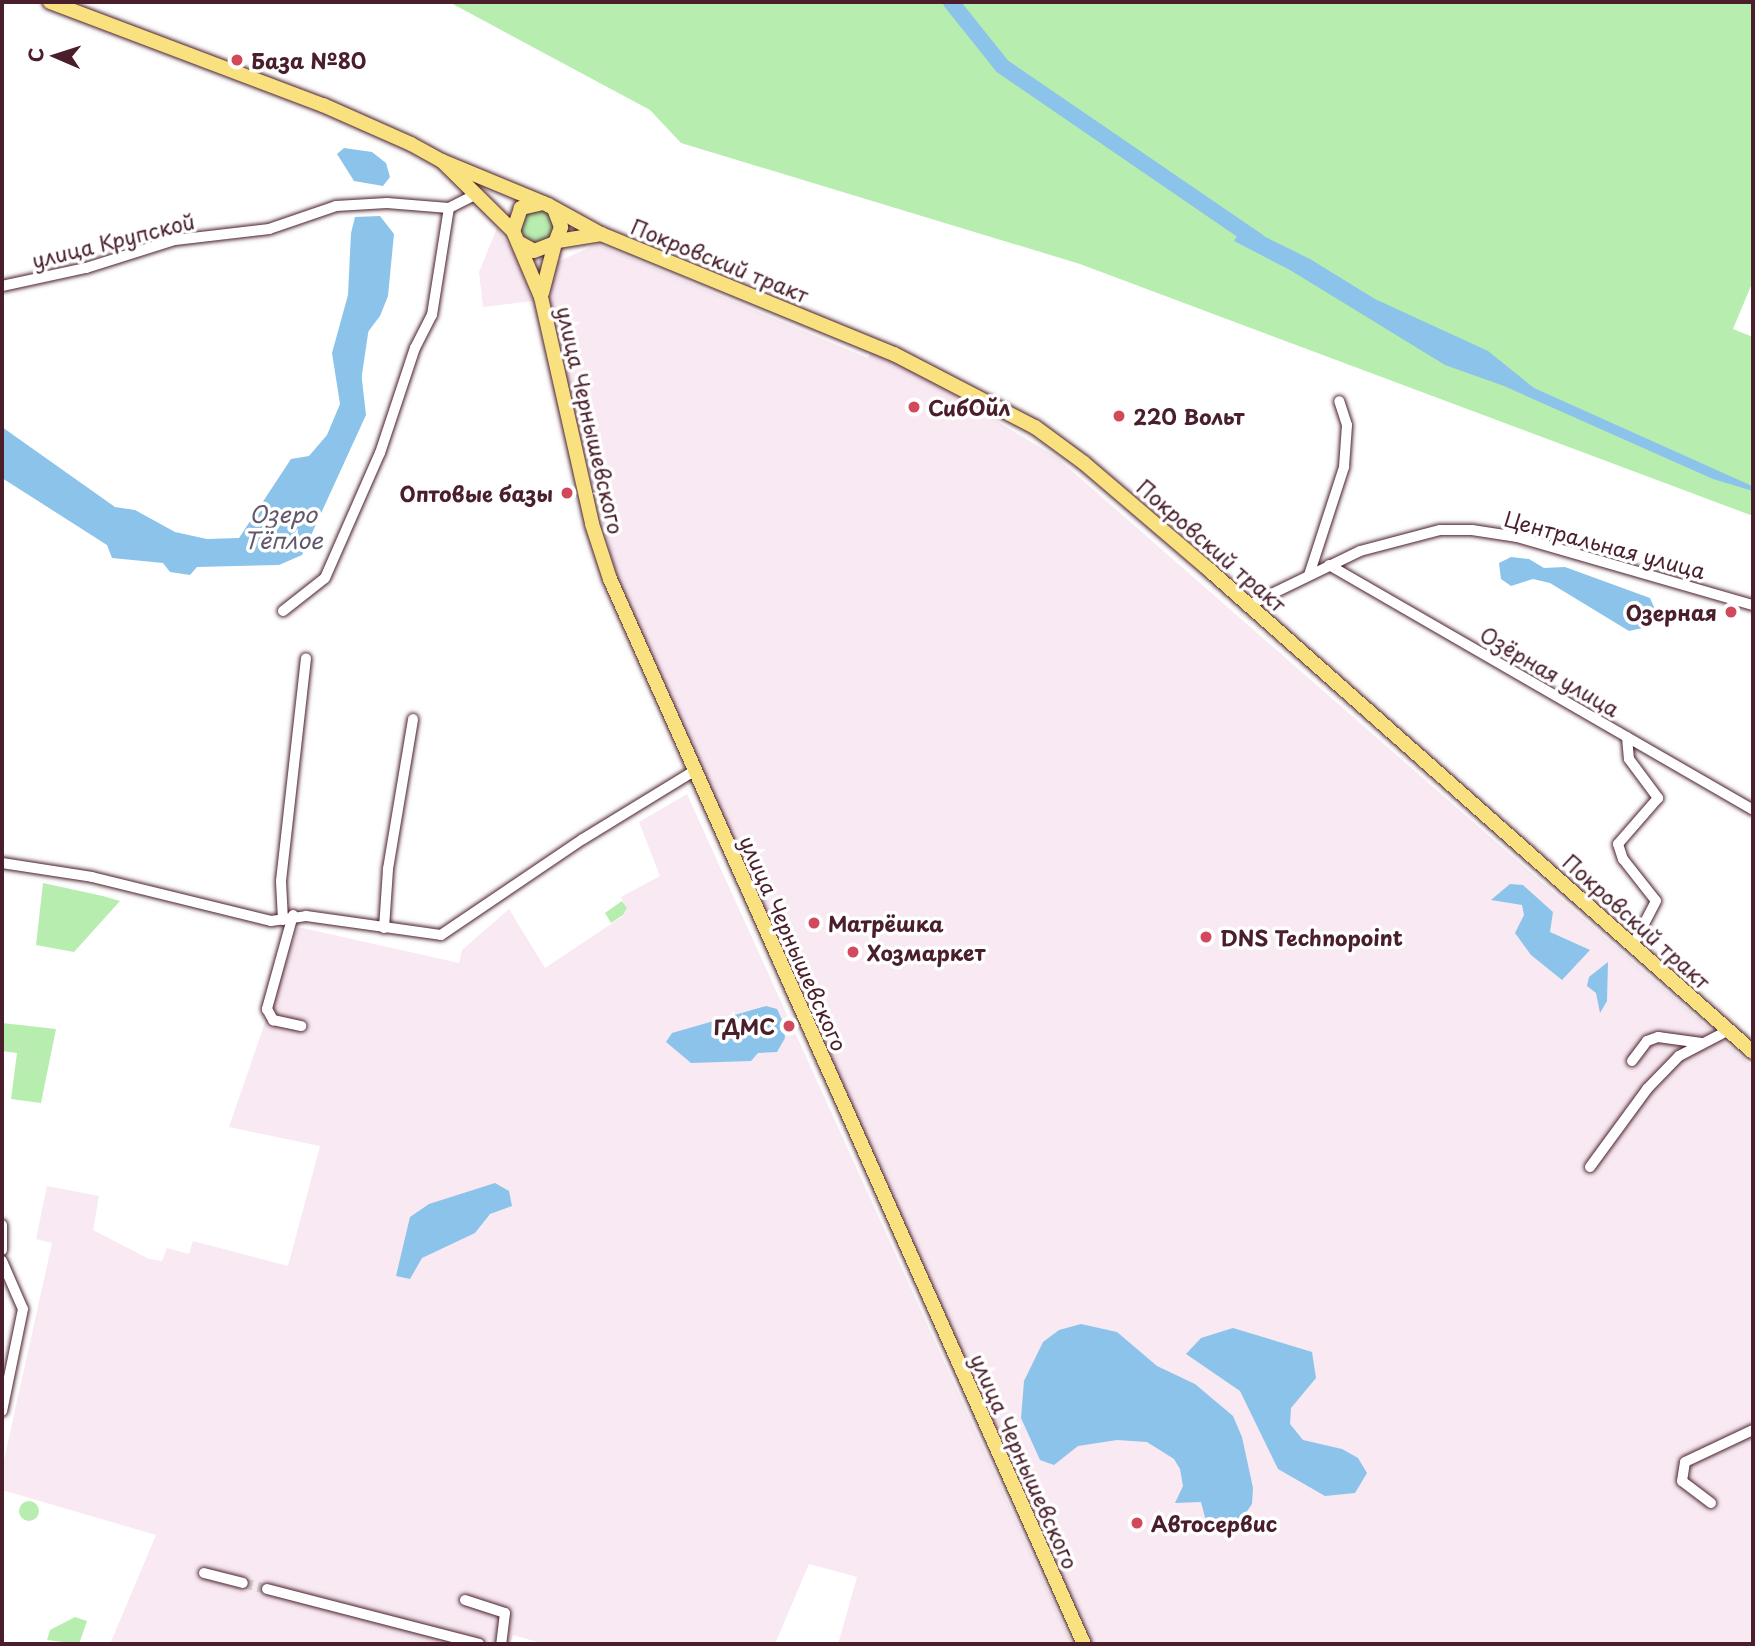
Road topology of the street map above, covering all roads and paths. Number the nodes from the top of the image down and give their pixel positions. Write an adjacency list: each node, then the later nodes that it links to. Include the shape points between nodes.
1 (50, 2): 2 (main road, улица Чернышевского, via 323,105)
2 (442, 161): 3 (main road, улица Чернышевского); 4 (main road, Покровский тракт)
3 (477, 194): 5 (street); 7 (main road, улица Чернышевского)
4 (548, 205): 6 (main road, Покровский тракт); 7 (main road, via 521,208); 8 (main road, via 561,222)
5 (449, 208): 9 (street, улица Крупской, via 387,203 336,206 269,229 175,240 86,268); 16 (street, via 432,315 415,348 380,453 325,578)
6 (601, 234): 8 (main road); 14 (main road, Покровский тракт, via 894,354 984,397 1084,463)
7 (515, 236): 8 (main road, via 534,251); 10 (main road, улица Чернышевского)
8 (556, 242): 10 (main road, via 545,269)
9 (2, 286)
10 (541, 298): 20 (main road, улица Чернышевского, via 598,544)
11 (1339, 401): 13 (street, via 1348,440 1344,467)
12 (1329, 565): 13 (street, Центральная улица); 15 (street, Центральная улица, via 1408,537 1472,530 1552,546); 19 (street, Озёрная улица)
13 (1309, 575): 14 (street, Центральная улица)
14 (1249, 605): 25 (main road, Покровский тракт)
15 (1753, 605)
16 (283, 611)
17 (306, 658): 23 (street, via 281,881)
18 (413, 719): 24 (street, via 388,869)
19 (1627, 737): 21 (street, Озёрная улица); 25 (street, via 1629,759 1658,798 1618,844 1623,859 1656,901)
20 (694, 771): 24 (street, via 441,935); 46 (main road, улица Чернышевского)
21 (1753, 810)
22 (2, 863): 23 (street, via 92,877 271,921)
23 (288, 918): 24 (street); 26 (street, via 267,1009 273,1020)
24 (384, 928)
25 (1633, 945): 27 (main road, Покровский тракт)
26 (301, 1026)
27 (1727, 1031): 28 (street); 29 (main road, Покровский тракт)
28 (1702, 1043): 30 (street, via 1658,1037 1647,1041); 31 (street, via 1679,1056 1647,1089)
29 (1753, 1052)
30 (1632, 1061)
31 (1590, 1167)
32 (2, 1224): 33 (street)
33 (2, 1250)
34 (2, 1261): 36 (street)
35 (2, 1280): 36 (street)
36 (17, 1292): 37 (street, via 23,1310 22,1331)
37 (2, 1411)
38 (1753, 1430): 39 (street, via 1685,1462 1682,1481)
39 (1711, 1503)
40 (204, 1573): 41 (street)
41 (243, 1583)
42 (267, 1589): 44 (street)
43 (465, 1600): 45 (street, via 505,1612)
44 (479, 1644)
45 (501, 1644)
46 (1084, 1644)

